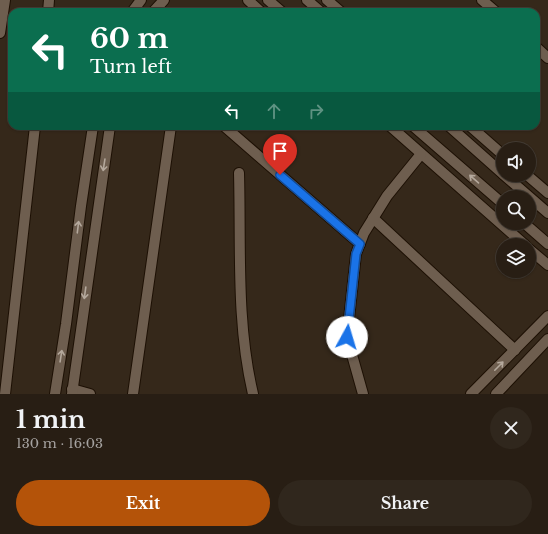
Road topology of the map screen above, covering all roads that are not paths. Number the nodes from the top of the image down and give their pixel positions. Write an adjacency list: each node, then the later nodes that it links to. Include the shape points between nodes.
1 (6, 0): 14 (street)
2 (164, 0): 8 (street)
3 (248, 0): 9 (street)
4 (268, 0): 10 (street)
5 (307, 0): 11 (street)
6 (327, 0): 12 (street)
7 (482, 0): 13 (street)
8 (157, 8)
9 (257, 8)
10 (277, 8)
11 (316, 8)
12 (336, 8)
13 (491, 8)
14 (0, 33)
15 (540, 51): 16 (street)
16 (548, 58)
17 (35, 130): 46 (street)
18 (92, 130): 47 (street, one-way to 18)
19 (109, 130): 45 (street, one-way to 45)
20 (170, 130): 49 (street)
21 (229, 130): 38 (street)
22 (394, 130): 27 (street)
23 (418, 130): 33 (street, one-way to 23)
24 (454, 130): 28 (street)
25 (475, 130): 26 (street)
26 (496, 148)
27 (421, 154): 35 (street); 37 (street)
28 (496, 167)
29 (239, 173): 50 (street, via 241,327)
30 (513, 182): 34 (street)
31 (535, 182): 32 (street)
32 (548, 193)
33 (496, 198)
34 (548, 214)
35 (373, 218): 38 (street); 44 (street)
36 (532, 230): 39 (street)
37 (517, 238)
38 (360, 244): 51 (street, via 356,254 347,337)
39 (548, 244)
40 (536, 255): 41 (street)
41 (548, 266)
42 (548, 316): 44 (street)
43 (548, 339): 53 (street)
44 (515, 350): 52 (street, one-way to 44)
45 (72, 391): 48 (street)
46 (5, 394)
47 (54, 394)
48 (90, 394)
49 (133, 394)
50 (252, 394)
51 (363, 394)
52 (471, 394)
53 (496, 394)

